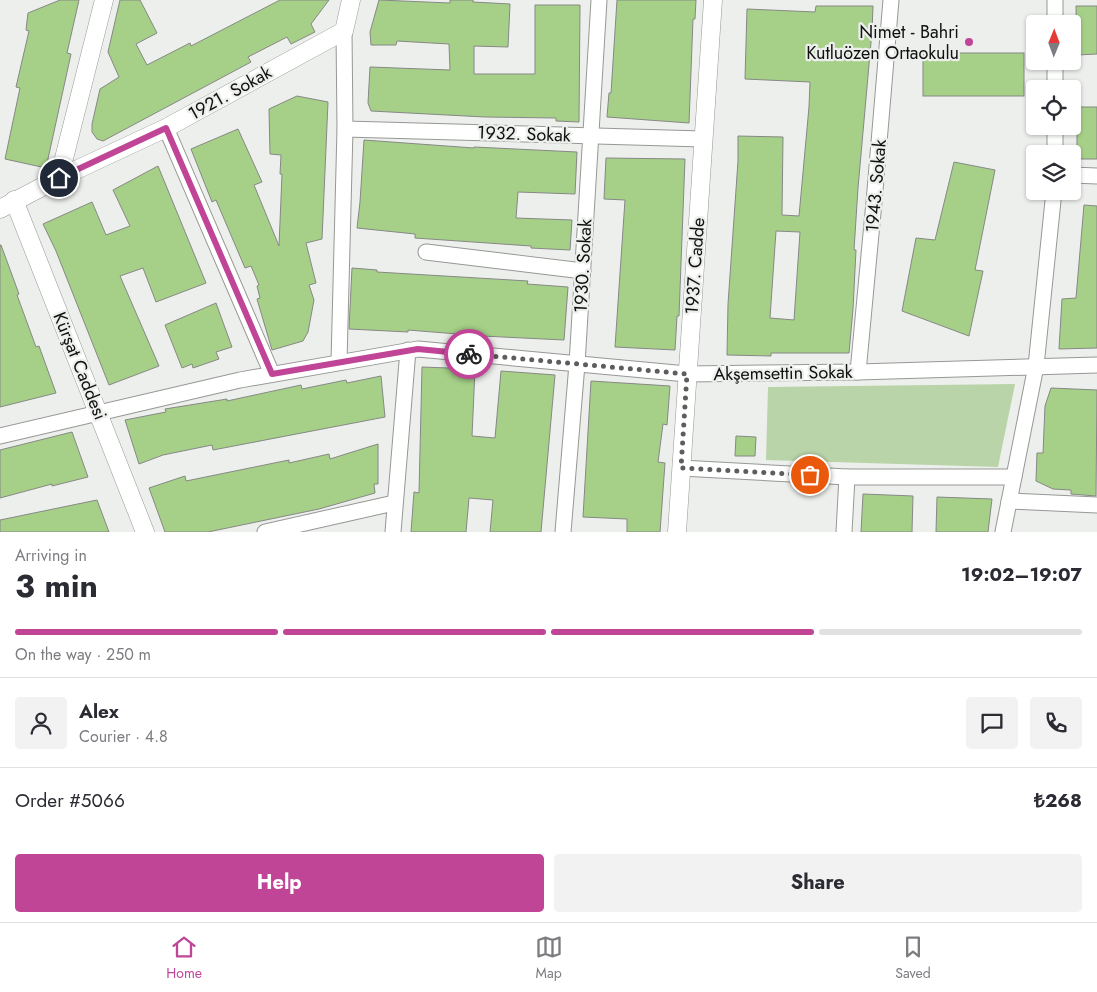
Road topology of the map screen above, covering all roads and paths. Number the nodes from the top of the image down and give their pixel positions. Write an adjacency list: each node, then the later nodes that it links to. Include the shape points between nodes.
1 (104, 0): 15 (street)
2 (351, 0): 8 (street)
3 (599, 0): 11 (street, 1930. Sokak)
4 (713, 0): 12 (street, 1937. Cadde)
5 (891, 0): 25 (street, 1943. Sokak)
6 (1055, 0): 7 (street)
7 (1055, 15)
8 (344, 31): 9 (street, 1921. Sokak); 10 (street)
9 (166, 128): 15 (street, 1921. Sokak); 26 (street)
10 (345, 129): 11 (street, 1932. Sokak); 21 (street)
11 (590, 136): 12 (street, 1932. Sokak); 19 (street, 1930. Sokak)
12 (703, 139): 27 (street, 1937. Cadde)
13 (1081, 175): 14 (street)
14 (1097, 176)
15 (59, 178): 17 (street, 1921. Sokak)
16 (1053, 200): 24 (street)
17 (7, 204): 28 (street, Kürşat Caddesi)
18 (426, 252): 19 (street)
19 (582, 271): 22 (street, 1930. Sokak)
20 (408, 350): 21 (street, Akşemsettin Sokak); 22 (street, Akşemsettin Sokak); 34 (street)
21 (339, 362): 26 (street, Akşemsettin Sokak)
22 (577, 364): 27 (street, Akşemsettin Sokak); 39 (street, 1930. Sokak)
23 (1097, 365): 24 (street, Akşemsettin Sokak)
24 (1036, 366): 25 (street, Akşemsettin Sokak); 32 (street)
25 (858, 372): 27 (street, Akşemsettin Sokak)
26 (272, 374): 28 (street, Akşemsettin Sokak)
27 (687, 374): 30 (street, 1937. Cadde)
28 (98, 412): 29 (street, Akşemsettin Sokak); 36 (street, Kürşat Caddesi)
29 (0, 436)
30 (681, 468): 31 (street); 40 (street, 1937. Cadde)
31 (847, 477): 32 (street); 41 (street)
32 (1014, 477): 33 (street)
33 (1009, 501): 35 (street); 42 (street)
34 (394, 503): 37 (street); 38 (street)
35 (1097, 505)
36 (145, 532)
37 (265, 532)
38 (393, 532)
39 (563, 532)
40 (677, 532)
41 (844, 532)
42 (1002, 532)

